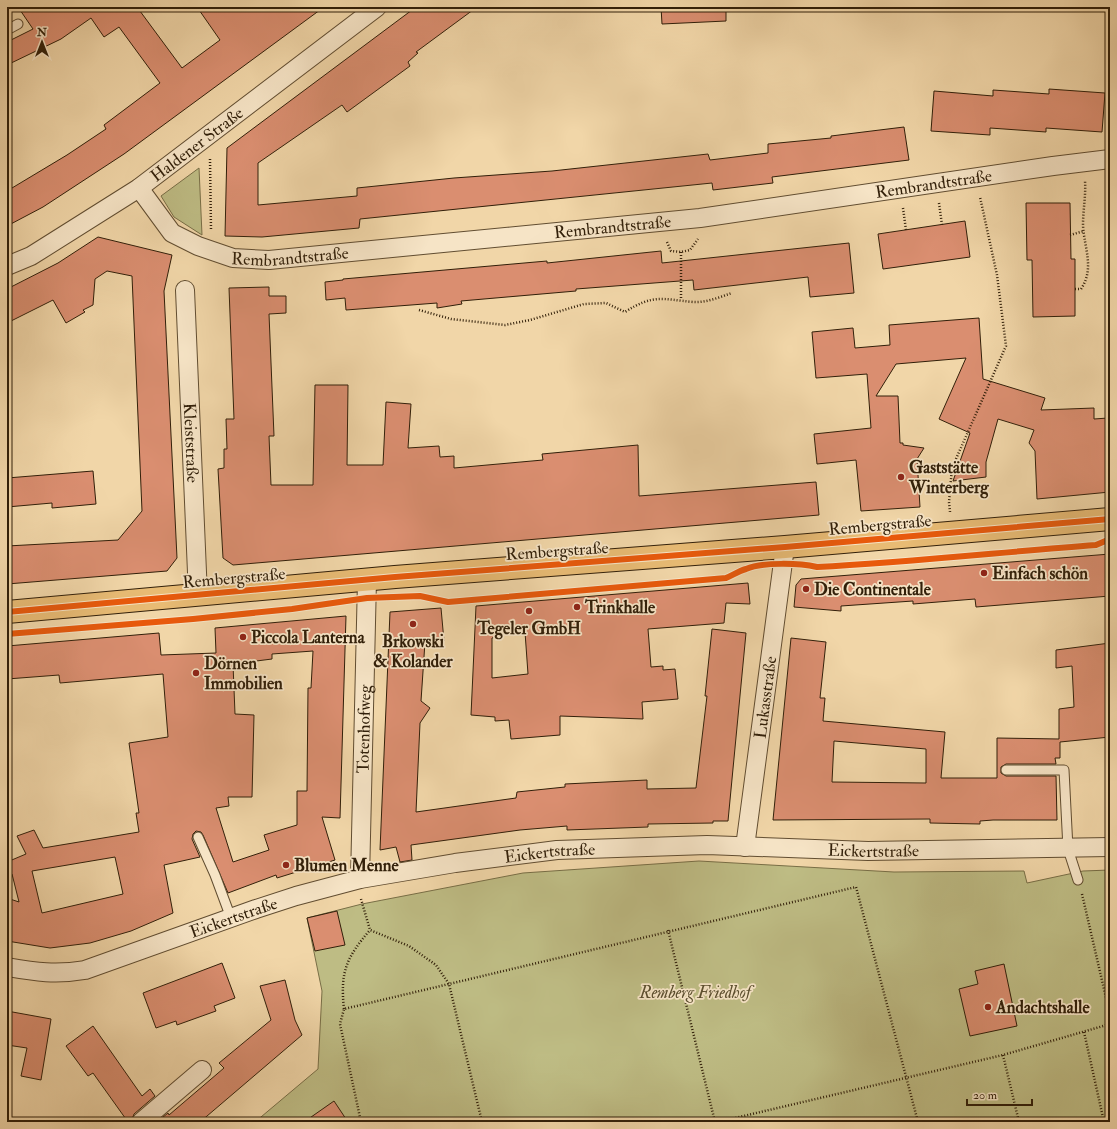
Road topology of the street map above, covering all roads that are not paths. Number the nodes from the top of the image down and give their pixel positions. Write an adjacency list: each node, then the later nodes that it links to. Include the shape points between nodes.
1 (377, 7): 5 (street, Haldener Straße)
2 (18, 24): 3 (lane)
3 (7, 30)
4 (1110, 159): 5 (street, Rembrandtstraße, via 742,213 269,260 233,258 172,233)
5 (139, 188): 6 (street, Haldener Straße, via 31,256)
6 (7, 266)
7 (185, 290): 11 (street, Kleiststraße)
8 (1110, 519): 9 (main road, Rembergstraße)
9 (785, 547): 10 (main road, Rembergstraße); 15 (street, Lukasstraße)
10 (367, 580): 11 (main road, Rembergstraße); 18 (street, Totenhofweg)
11 (198, 596): 12 (main road, Rembergstraße)
12 (7, 612)
13 (1006, 770): 17 (lane, via 1064,770)
14 (198, 837): 20 (lane)
15 (745, 847): 17 (street, Eickertstraße, via 868,851); 18 (street, Eickertstraße, via 662,845 557,850)
16 (1110, 847): 17 (street, Eickertstraße)
17 (1068, 848): 19 (lane)
18 (360, 879): 20 (street, Eickertstraße, via 296,896)
19 (1078, 880)
20 (231, 918): 21 (street, Eickertstraße, via 85,970 43,974)
21 (7, 967)
22 (202, 1070): 23 (street)
23 (141, 1122)

